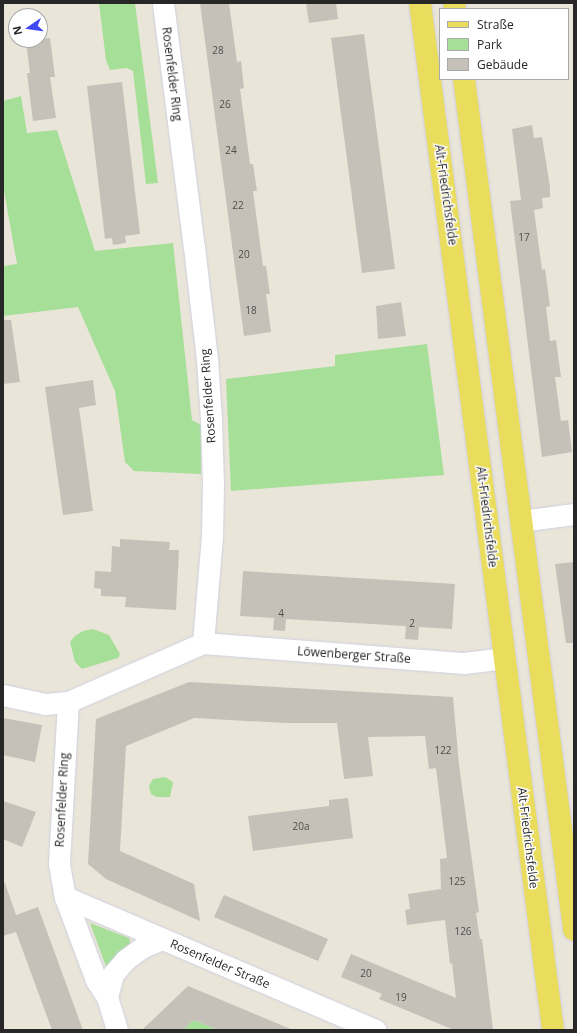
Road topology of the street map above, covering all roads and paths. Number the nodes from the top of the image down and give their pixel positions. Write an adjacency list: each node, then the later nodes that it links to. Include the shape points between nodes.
1 (163, 3): 6 (street, Rosenfelder Ring, via 207,359 211,420 214,485)
2 (420, 3): 7 (main road, Alt-Friedrichsfelde)
3 (464, 80): 5 (main road)
4 (574, 514): 5 (street)
5 (521, 521): 11 (main road)
6 (203, 643): 7 (street, Löwenberger Straße, via 464,663); 9 (street)
7 (505, 658): 16 (main road, Alt-Friedrichsfelde)
8 (3, 695): 9 (street, via 45,704)
9 (68, 702): 10 (street, Rosenfelder Ring, via 59,864)
10 (65, 897): 12 (street, Rosenfelder Straße); 13 (street, Rosenfelder Ring, via 96,980)
11 (574, 930)
12 (162, 939): 13 (street, via 143,947 125,960 114,974); 15 (street, Rosenfelder Straße)
13 (107, 997): 14 (street, Rosenfelder Ring)
14 (117, 1030)
15 (374, 1030)
16 (553, 1030)

